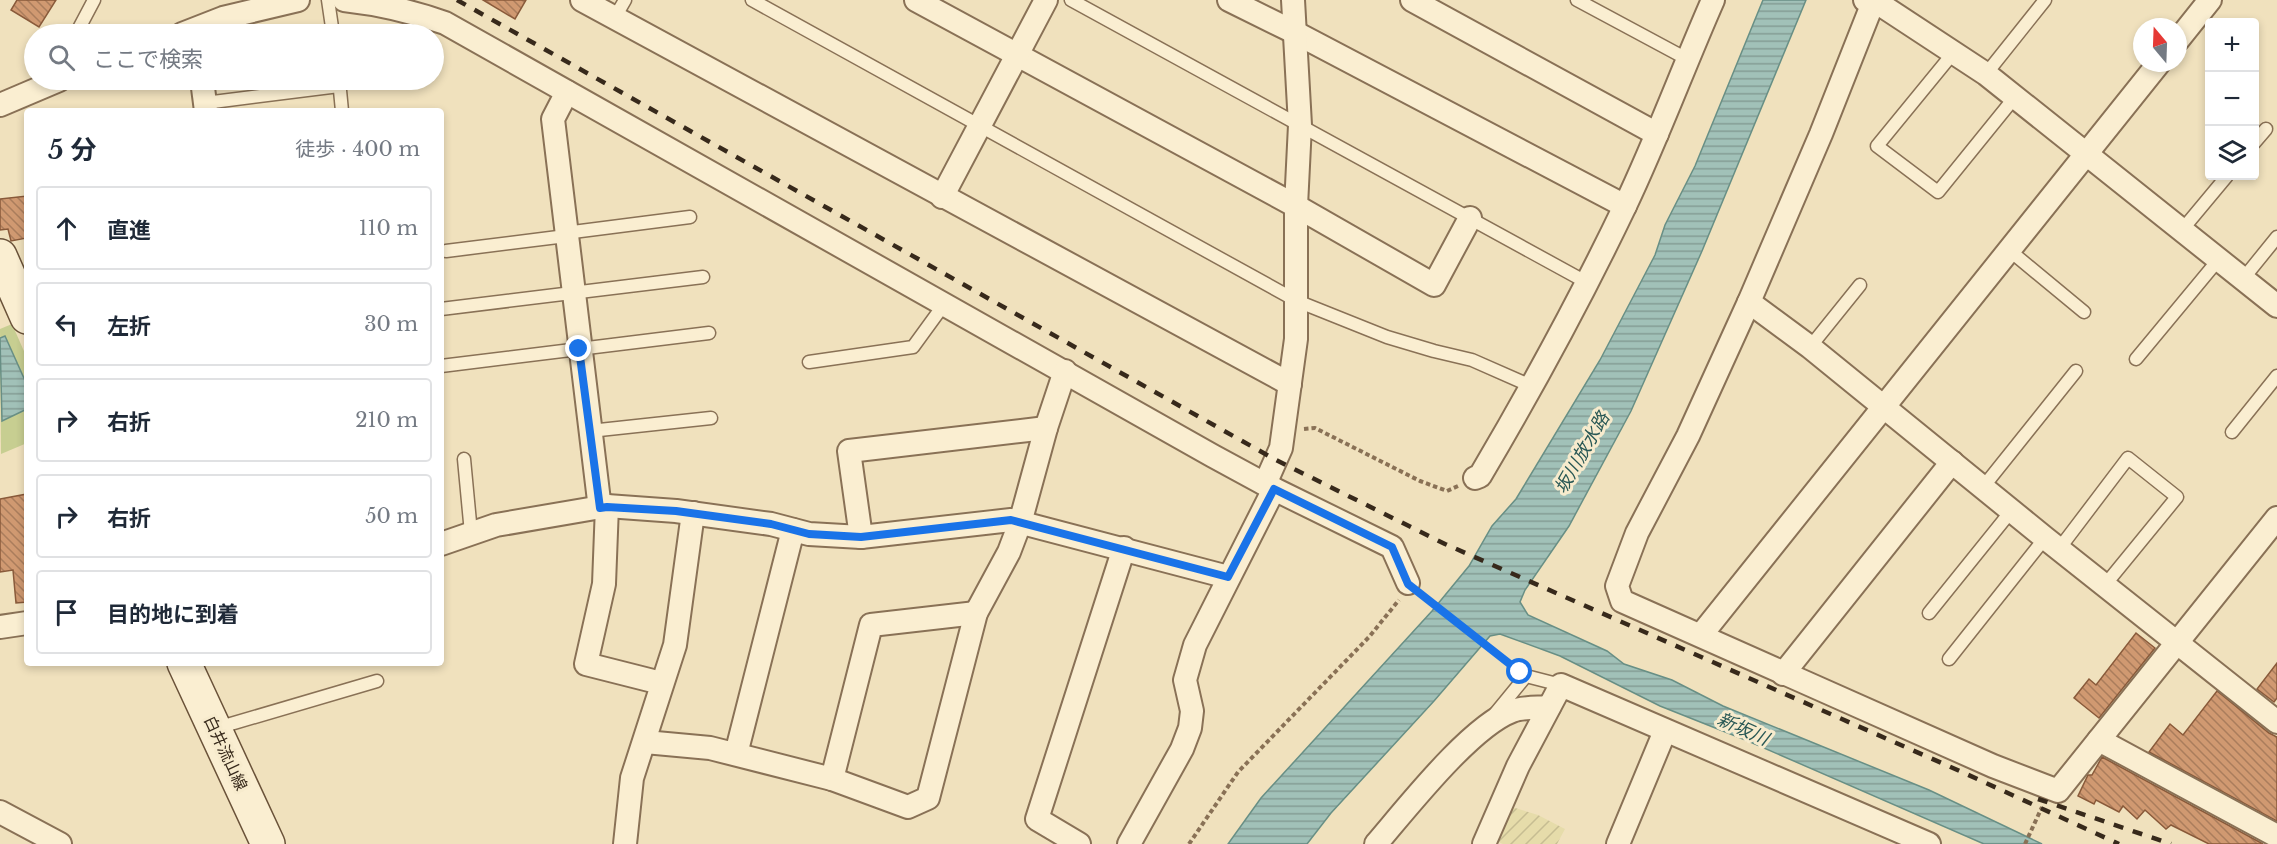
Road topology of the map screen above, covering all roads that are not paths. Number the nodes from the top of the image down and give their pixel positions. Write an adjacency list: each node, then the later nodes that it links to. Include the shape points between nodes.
1 (93, 0): 19 (lane)
2 (298, 0): 20 (street, via 243,12)
3 (328, 0): 21 (lane)
4 (344, 0): 33 (street, via 379,3 445,23)
5 (582, 0): 18 (street)
6 (752, 0): 38 (lane)
7 (916, 0): 25 (street)
8 (1046, 0): 25 (street)
9 (1071, 0): 39 (lane)
10 (1228, 0): 23 (street)
11 (1293, 0): 23 (street)
12 (1412, 0): 41 (street)
13 (1576, 0): 26 (lane)
14 (1713, 0): 26 (street)
15 (2045, 0): 28 (lane)
16 (2210, 0): 22 (street)
17 (1877, 2): 24 (street); 63 (street)
18 (620, 9): 45 (street)
19 (81, 24)
20 (213, 24)
21 (332, 24)
22 (2187, 29)
23 (1294, 32): 39 (street); 46 (street)
24 (1954, 52): 28 (street); 34 (lane, via 1877,147 1929,186 1938,192)
25 (1017, 55): 38 (street); 47 (street)
26 (1687, 59): 41 (street)
27 (2152, 72): 43 (street)
28 (1986, 74): 34 (street)
29 (35, 90): 35 (street)
30 (203, 90): 36 (street)
31 (300, 90): 36 (lane)
32 (340, 90): 37 (lane)
33 (567, 92): 51 (street, via 553,118); 64 (street)
34 (2015, 97): 43 (street)
35 (0, 105)
36 (205, 107)
37 (342, 108)
38 (980, 124): 45 (street); 62 (lane)
39 (1300, 125): 47 (street); 49 (lane)
40 (2266, 129): 42 (lane)
41 (1657, 134): 46 (street)
42 (2259, 137)
43 (2086, 154): 50 (street); 53 (street)
44 (2224, 180): 50 (lane)
45 (942, 197): 78 (street)
46 (1625, 206): 59 (street)
47 (1296, 207): 49 (street, via 1434,285); 62 (street)
48 (690, 217): 51 (lane)
49 (1470, 218): 59 (lane)
50 (2182, 230): 56 (street)
51 (566, 235): 54 (lane); 61 (street)
52 (2277, 237): 58 (lane)
53 (2009, 250): 68 (lane); 80 (street)
54 (446, 251)
55 (0, 256): 66 (main road)
56 (2218, 259): 58 (street); 72 (lane)
57 (703, 277): 61 (lane)
58 (2243, 279): 65 (street)
59 (1586, 282): 79 (street)
60 (1860, 285): 70 (lane)
61 (572, 293): 67 (lane); 71 (street)
62 (1297, 301): 78 (street); 79 (lane, via 1387,337 1472,360)
63 (1749, 302): 70 (street); 108 (street, via 1688,436 1637,533 1617,586 1622,601)
64 (945, 303): 73 (lane, via 913,347); 75 (street)
65 (2277, 306)
66 (15, 308)
67 (444, 309)
68 (2084, 312)
69 (709, 333): 71 (lane)
70 (1810, 347): 80 (street)
71 (579, 349): 74 (lane); 83 (street)
72 (2136, 359)
73 (809, 362)
74 (444, 366)
75 (1065, 371): 82 (street); 88 (street)
76 (2076, 371): 89 (lane)
77 (2277, 376): 84 (lane)
78 (1290, 384): 88 (street, via 1281,448)
79 (1531, 386): 87 (street, via 1480,476)
80 (1883, 408): 86 (street); 108 (street)
81 (711, 418): 83 (lane)
82 (1046, 428): 94 (street); 97 (street, via 849,451)
83 (590, 431): 90 (street)
84 (2232, 432)
85 (464, 459): 96 (lane)
86 (1952, 462): 89 (street); 112 (street)
87 (1475, 478)
88 (1269, 486): 101 (street); 102 (street, via 1392,547)
89 (1984, 486): 91 (street)
90 (603, 508): 92 (street); 96 (street, via 496,525); 114 (street, via 604,584 586,664)
91 (2012, 510): 99 (street); 105 (lane)
92 (693, 513): 95 (street); 114 (street, via 675,645)
93 (2277, 518): 109 (street)
94 (1020, 523): 97 (street, via 1011,520); 100 (street); 104 (street)
95 (793, 530): 97 (street); 123 (street)
96 (471, 533): 98 (street)
97 (861, 537)
98 (444, 543)
99 (2052, 544): 103 (street); 103 (lane, via 2128,458 2177,497); 110 (lane)
100 (1124, 548): 101 (street); 130 (street, via 1037,819)
101 (1228, 577): 131 (street, via 1195,645 1185,680 1192,711 1190,728)
102 (1408, 584)
103 (2105, 585): 109 (street)
104 (976, 613): 124 (street, via 871,626); 124 (street, via 928,798 908,807)
105 (1929, 613)
106 (24, 623): 107 (street)
107 (0, 627)
108 (1701, 635): 112 (street)
109 (2178, 642): 117 (street); 121 (street)
110 (1949, 659)
111 (189, 668): 119 (main road, 白井流山線)
112 (1783, 674): 121 (street, via 2058,791)
113 (377, 681): 119 (lane)
114 (662, 683): 122 (street)
115 (1561, 685): 116 (street); 118 (lane, via 1526,676); 120 (street)
116 (1549, 707): 118 (street, via 1514,710); 133 (street)
117 (2275, 717)
118 (1488, 723): 132 (street)
119 (216, 729): 128 (main road, 白井流山線)
120 (1665, 731): 134 (street); 135 (street)
121 (2099, 740): 126 (street)
122 (645, 742): 123 (street); 129 (street, via 632,778)
123 (736, 754): 124 (street)
124 (832, 779)
125 (0, 812): 127 (street)
126 (2277, 836)
127 (60, 844)
128 (268, 844)
129 (625, 844)
130 (1078, 844)
131 (1130, 844)
132 (1376, 844)
133 (1484, 844)
134 (1618, 844)
135 (1929, 844)

